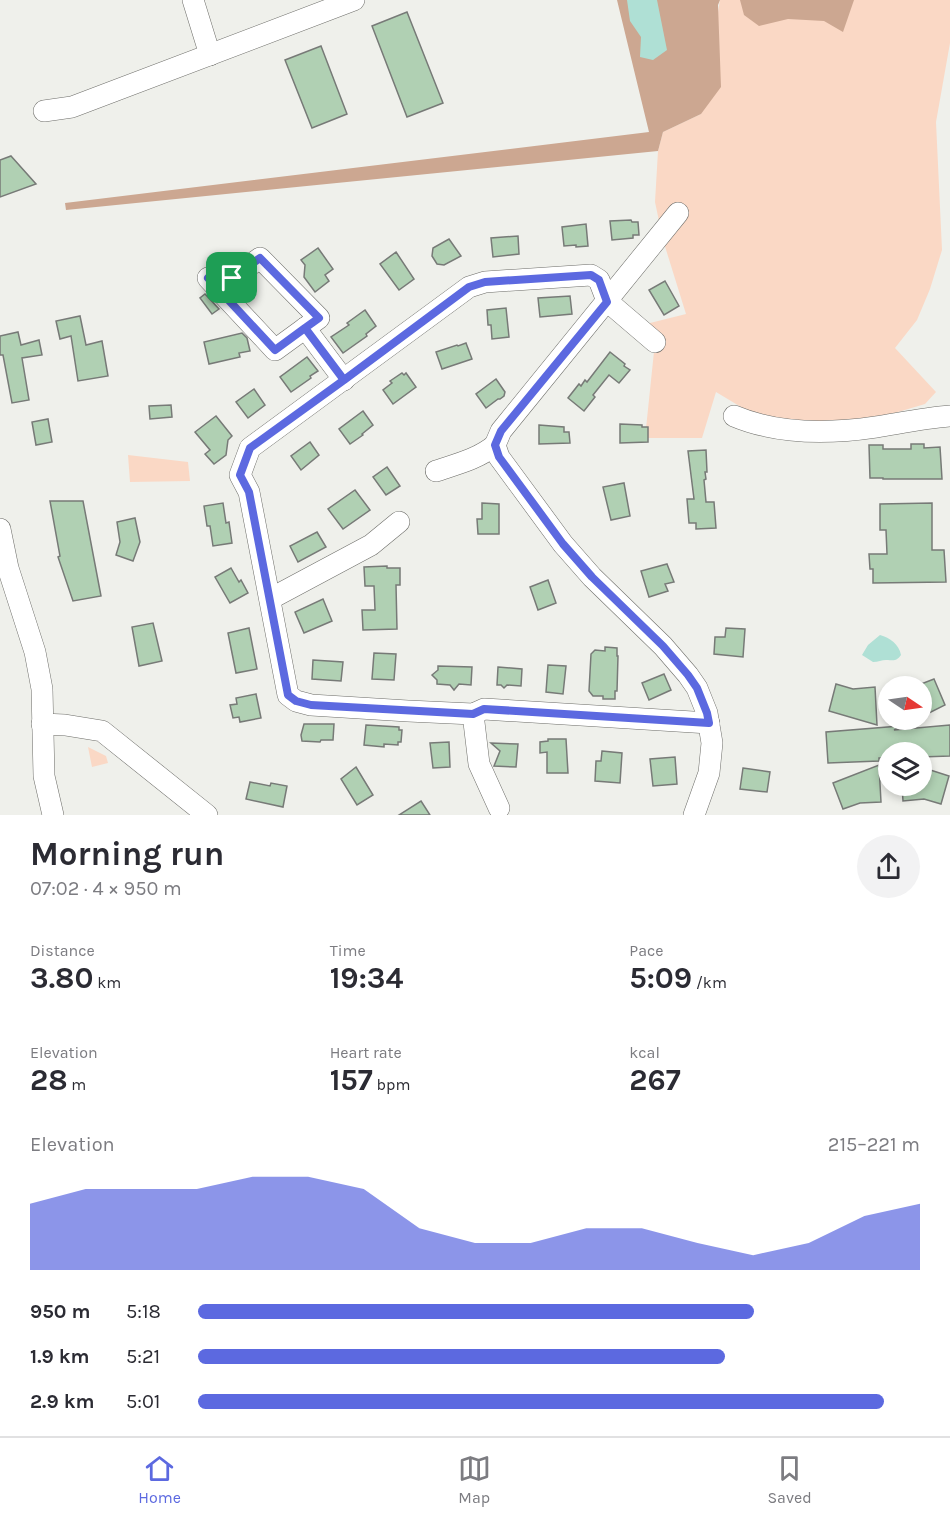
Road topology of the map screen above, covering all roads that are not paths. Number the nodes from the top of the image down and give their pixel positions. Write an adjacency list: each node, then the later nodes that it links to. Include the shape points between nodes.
1 (193, 0): 3 (street)
2 (354, 0): 3 (street)
3 (210, 55): 4 (street, via 72,107)
4 (44, 111)
5 (678, 213): 6 (street)
6 (607, 302): 8 (street); 9 (street, via 599,280 591,275 485,282 469,287); 12 (street, via 501,431)
7 (305, 328): 7 (street, via 275,350 208,278 218,274 232,278 260,258 319,318); 9 (street)
8 (655, 342)
9 (344, 380): 16 (street, via 250,448 240,475 249,492)
10 (734, 416): 11 (street, via 772,428 835,432)
11 (950, 416)
12 (495, 445): 13 (street, via 485,453); 18 (street, via 499,457 563,544 688,675 697,688)
13 (436, 471)
14 (399, 522): 16 (street, via 371,546)
15 (0, 530): 19 (street, via 35,652 42,689)
16 (270, 599): 17 (street, via 288,695 296,701)
17 (473, 714): 18 (street, via 484,709); 20 (street, via 479,764)
18 (709, 723): 23 (street, via 709,773)
19 (42, 724): 21 (street, via 44,776); 22 (street, via 102,731)
20 (500, 808)
21 (53, 815)
22 (207, 815)
23 (694, 815)

